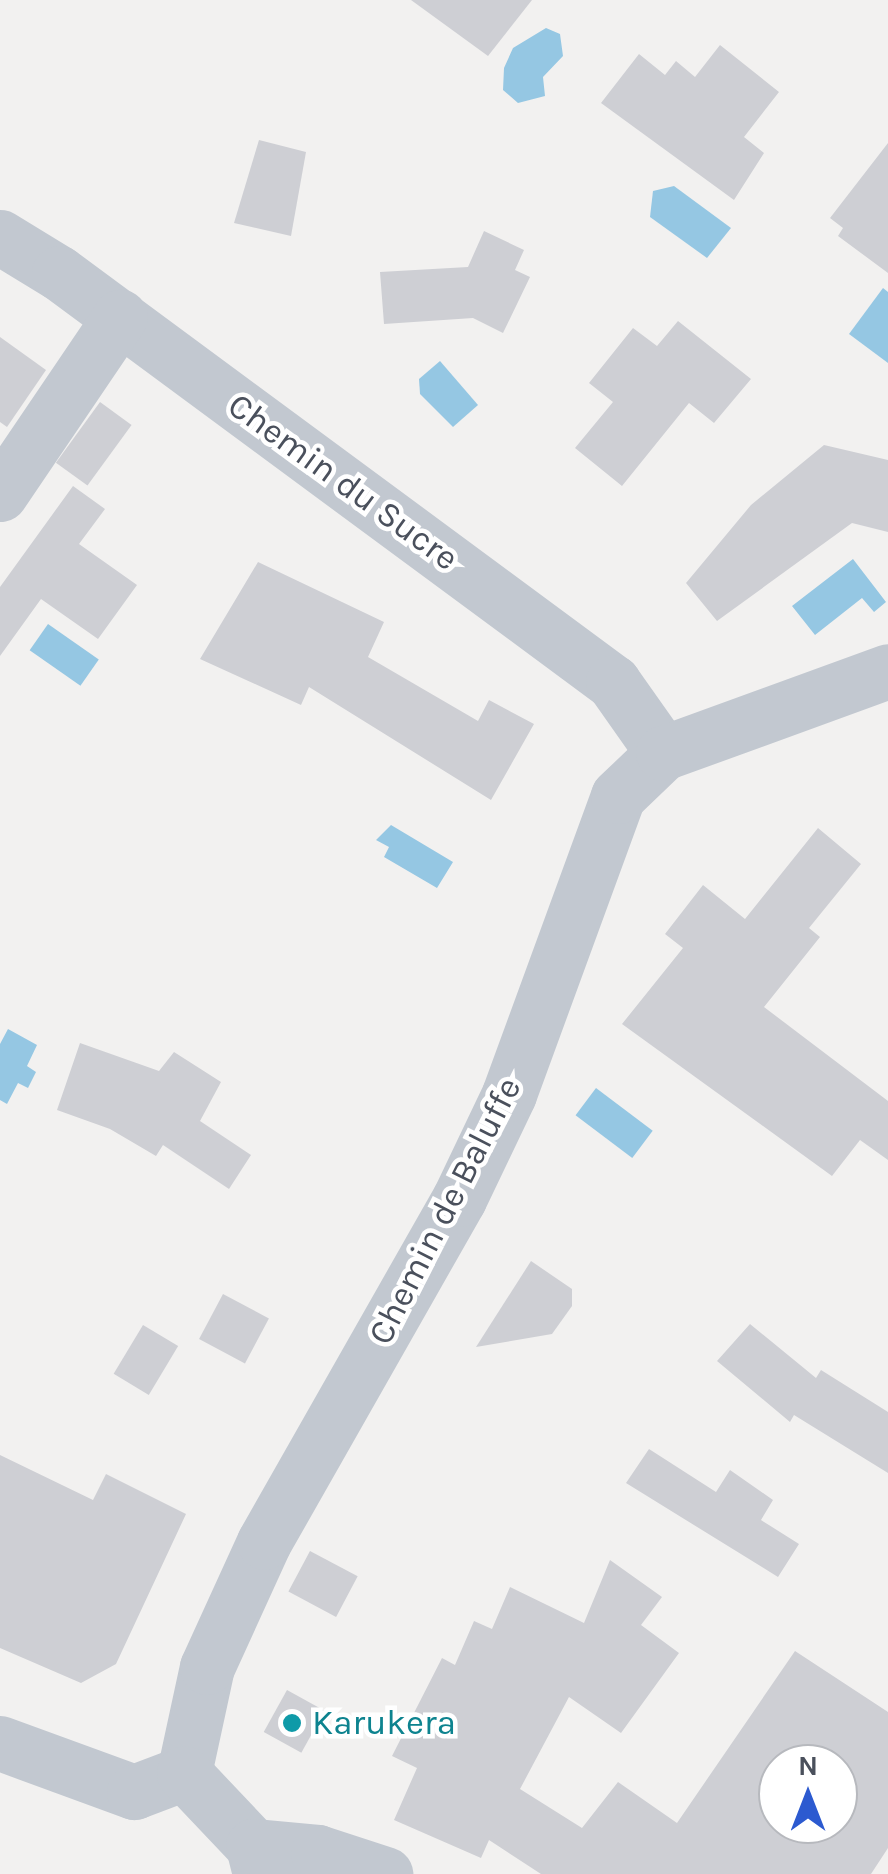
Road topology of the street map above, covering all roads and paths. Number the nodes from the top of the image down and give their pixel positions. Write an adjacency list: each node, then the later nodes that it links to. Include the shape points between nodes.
1 (0, 236): 2 (street, Chemin du Sucre)
2 (120, 317): 3 (street); 5 (street, Chemin du Sucre, via 613,682)
3 (0, 494)
4 (888, 671): 5 (street, Chemin de Baluffe)
5 (664, 752): 7 (street, Chemin de Baluffe, via 618,796 508,1094 459,1200 264,1542 207,1666)
6 (0, 1742): 7 (street, via 134,1792)
7 (184, 1773): 8 (street)
8 (257, 1860): 9 (street, via 318,1852)
9 (385, 1874)

